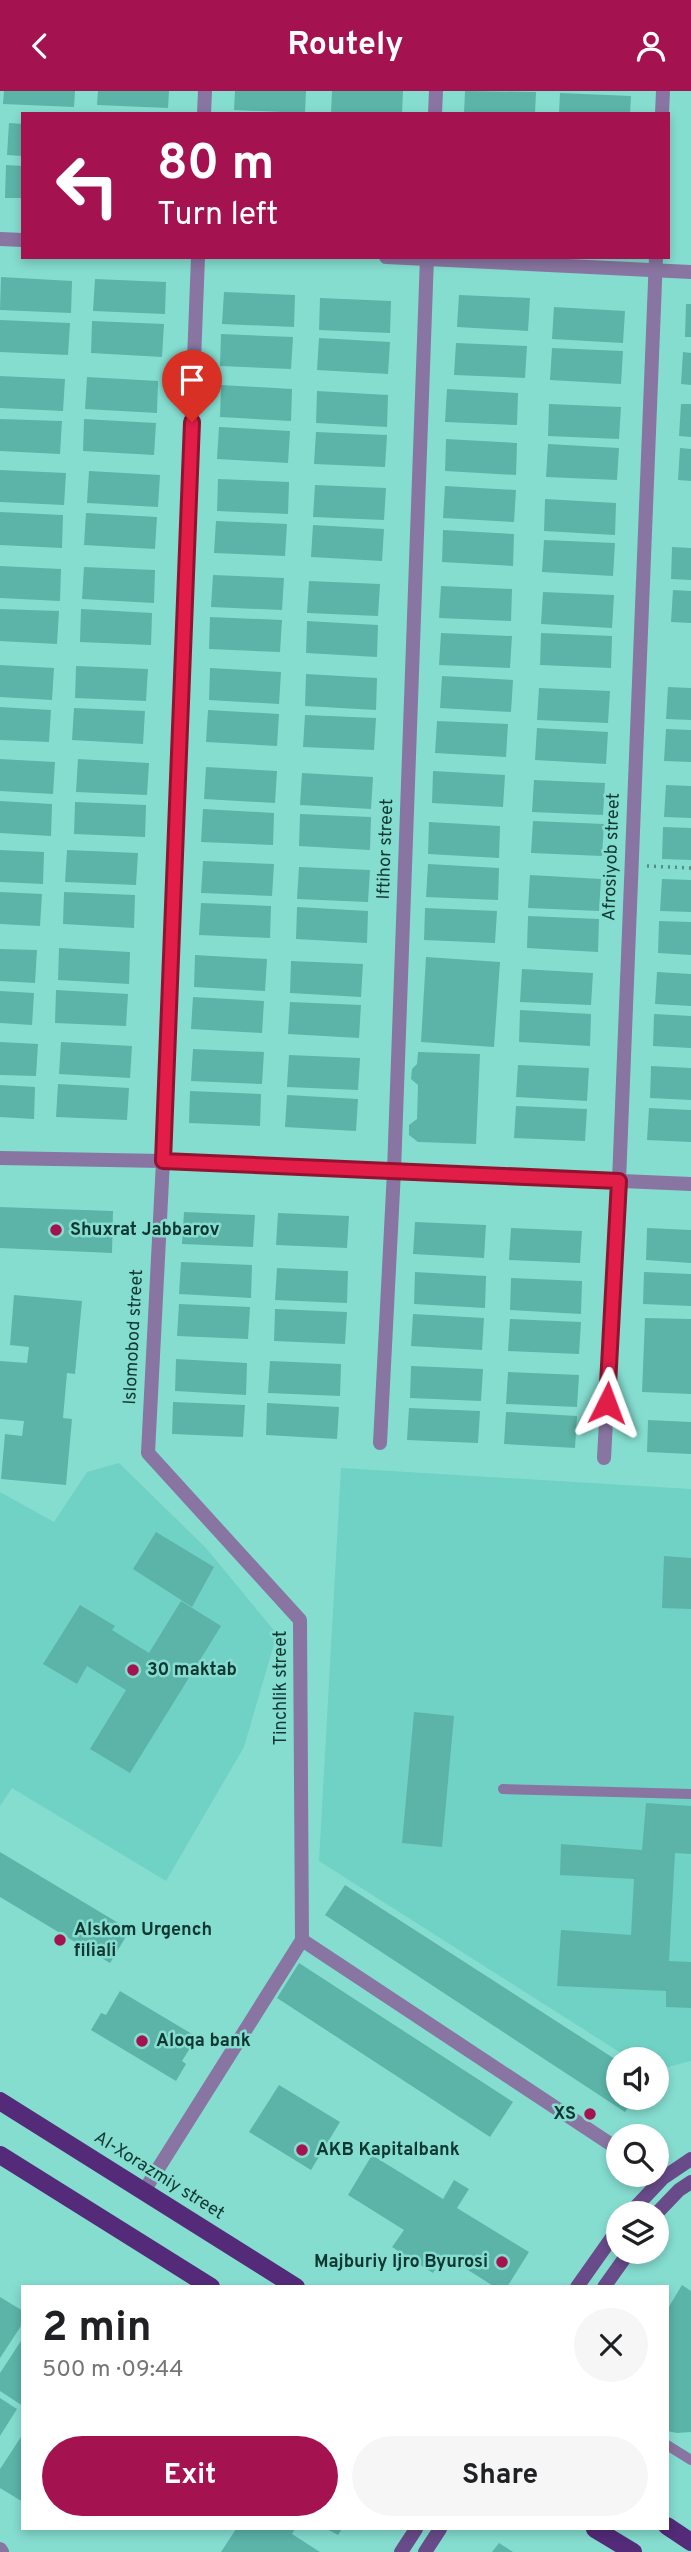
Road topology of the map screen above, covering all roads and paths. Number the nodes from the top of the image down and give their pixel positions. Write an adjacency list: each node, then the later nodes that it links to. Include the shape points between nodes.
1 (205, 91): 4 (street)
2 (436, 91): 5 (street)
3 (663, 91): 6 (street)
4 (204, 112)
5 (435, 112)
6 (662, 112)
7 (0, 239): 8 (street)
8 (21, 240)
9 (198, 259): 17 (street, Islomobod street)
10 (427, 259): 18 (street, Iftihor street)
11 (465, 259): 12 (street)
12 (656, 264): 13 (street); 14 (street, Afrosiyob street)
13 (691, 272)
14 (631, 865): 15 (path); 19 (street, Afrosiyob street)
15 (691, 868)
16 (0, 1158): 17 (street)
17 (163, 1161): 18 (street); 22 (street, Islomobod street)
18 (394, 1171): 19 (street); 21 (street, Iftihor street)
19 (619, 1181): 20 (street); 23 (street, Afrosiyob street)
20 (691, 1184)
21 (380, 1443)
22 (148, 1453): 26 (street, Tinchlik street, via 300,1620)
23 (604, 1458)
24 (503, 1789): 25 (lane)
25 (691, 1794)
26 (302, 1940): 28 (street); 34 (street)
27 (0, 2101): 34 (main road, Al-Xorazmiy street)
28 (606, 2141)
29 (0, 2155): 39 (main road)
30 (691, 2159): 31 (main road)
31 (669, 2171)
32 (691, 2182): 36 (main road)
33 (650, 2187): 35 (main road)
34 (144, 2191): 40 (main road, Al-Xorazmiy street)
35 (639, 2201)
36 (668, 2201)
37 (606, 2246): 41 (main road)
38 (620, 2264): 42 (main road)
39 (208, 2285)
40 (293, 2285)
41 (578, 2285)
42 (605, 2285)
43 (669, 2446): 44 (lane)
44 (691, 2460)
45 (669, 2527): 49 (main road)
46 (415, 2530): 50 (main road)
47 (439, 2530): 51 (main road)
48 (597, 2530): 52 (main road)
49 (691, 2542)
50 (401, 2552)
51 (425, 2552)
52 (633, 2552)

